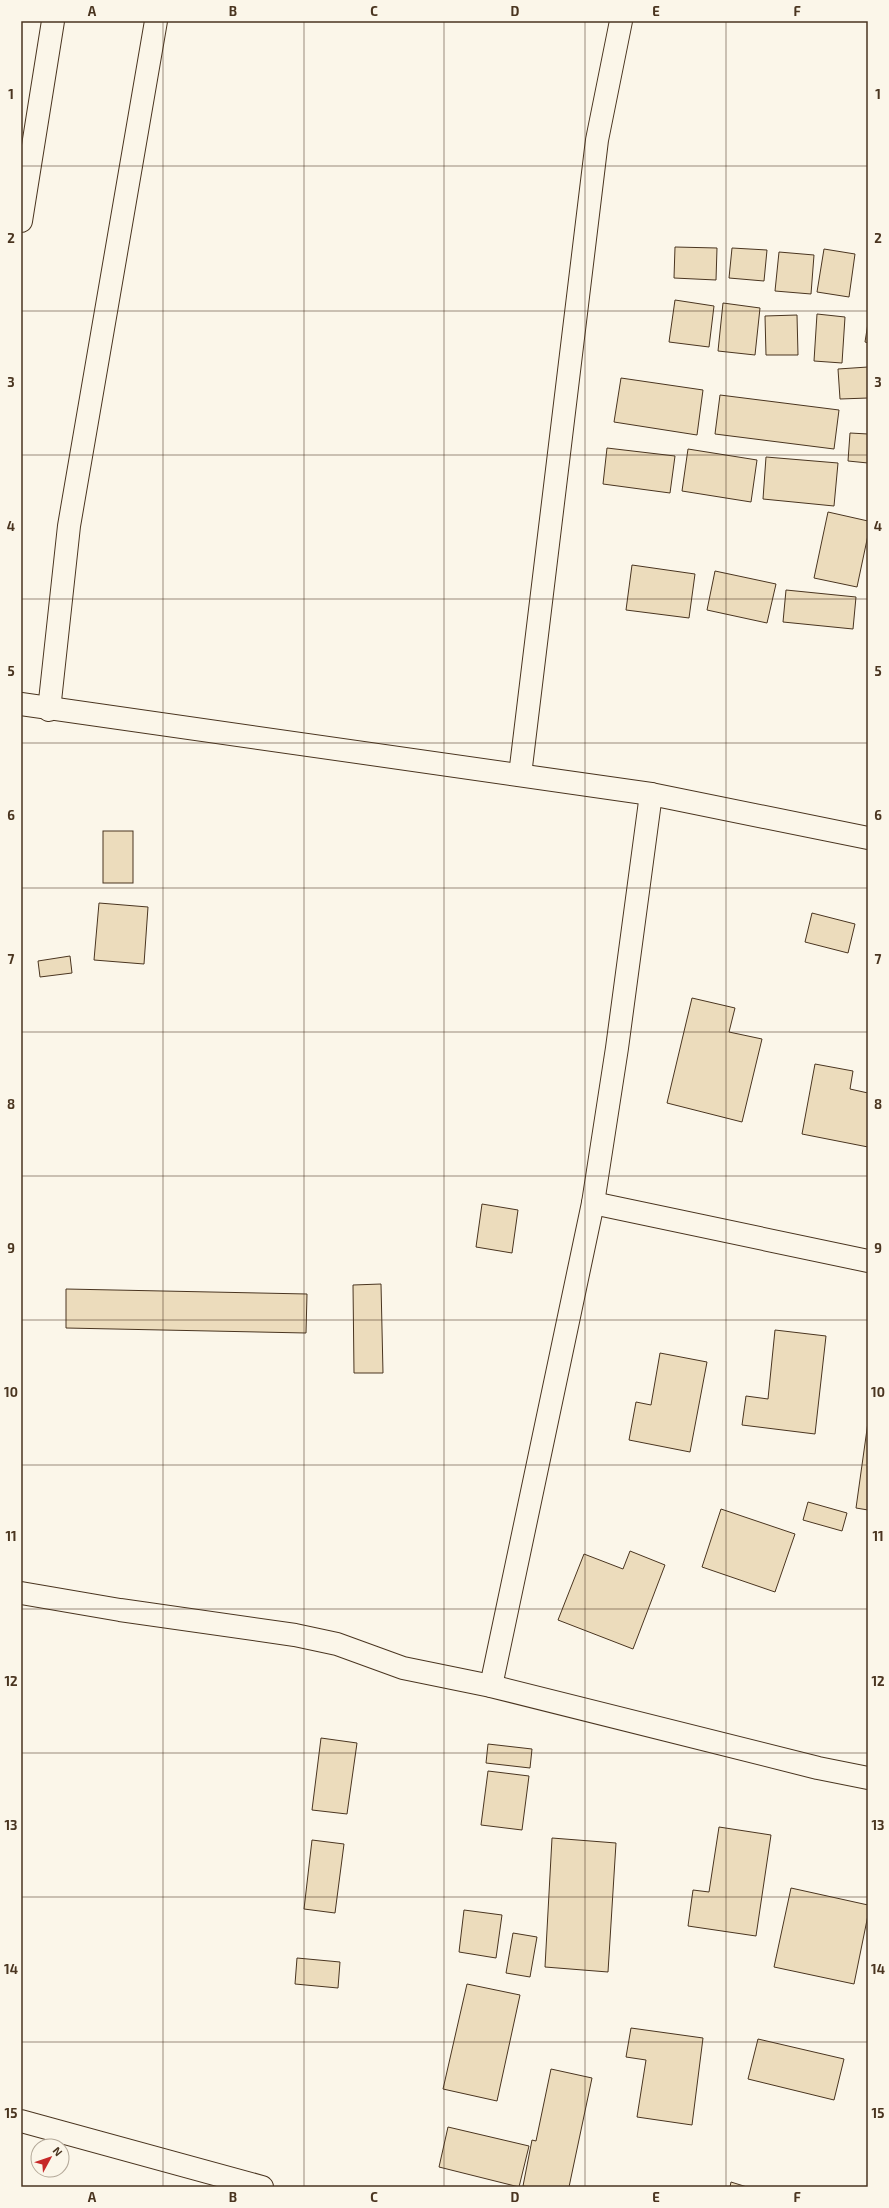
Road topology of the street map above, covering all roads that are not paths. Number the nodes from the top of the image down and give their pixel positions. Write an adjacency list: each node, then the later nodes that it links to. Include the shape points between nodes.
1 (53, 21): 4 (main road)
2 (156, 21): 6 (main road, via 69,526)
3 (621, 21): 7 (main road, via 597,140)
4 (21, 221)
5 (21, 704): 6 (main road)
6 (49, 710): 7 (main road)
7 (520, 776): 8 (main road)
8 (651, 794): 9 (main road); 10 (main road, via 618,1041)
9 (868, 838)
10 (593, 1203): 11 (main road); 13 (main road)
11 (868, 1261)
12 (21, 1592): 13 (main road, via 120,1610 295,1635 337,1644 403,1668)
13 (491, 1686): 14 (main road, via 818,1768)
14 (868, 1778)
15 (21, 2122): 16 (main road)
16 (207, 2179): 17 (main road)
17 (262, 2187)

